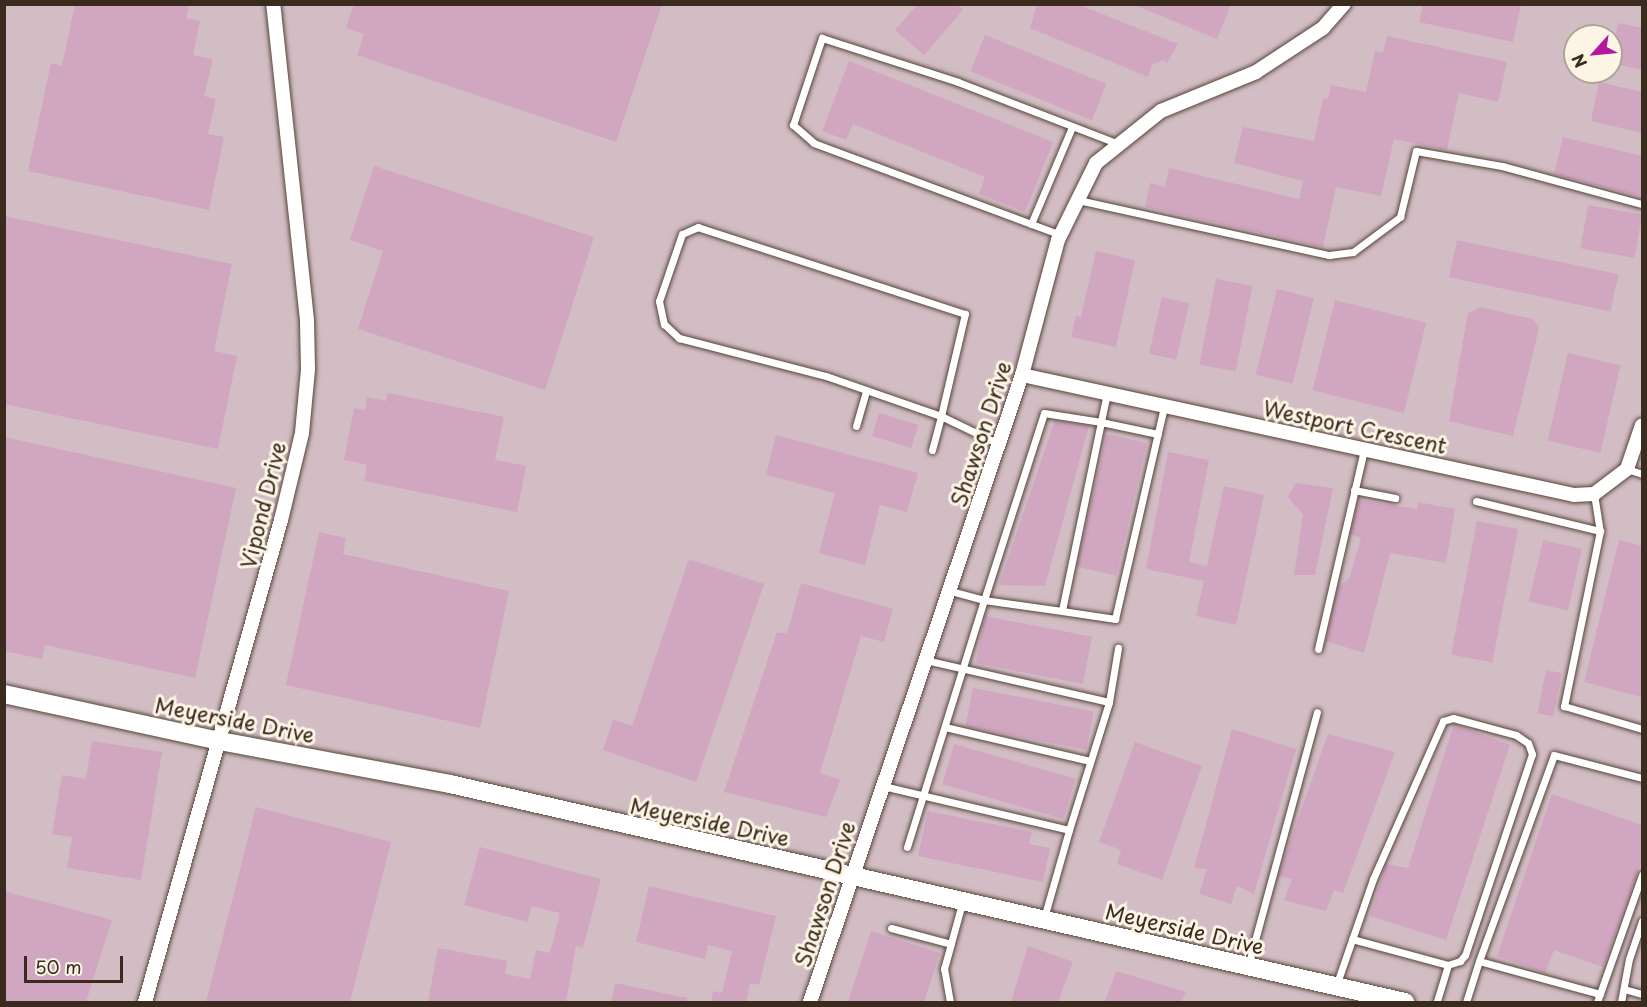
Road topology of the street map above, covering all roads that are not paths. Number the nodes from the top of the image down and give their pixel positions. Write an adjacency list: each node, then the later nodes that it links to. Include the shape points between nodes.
1 (273, 4): 40 (street, Vipond Drive, via 307,320 307,390 302,433 281,520)
2 (1344, 4): 4 (street, Shawson Drive, via 1323,28 1256,72 1161,111)
3 (1072, 127): 4 (lane); 7 (lane); 7 (lane, via 958,82 822,38 793,125 814,142)
4 (1119, 144): 5 (street, Shawson Drive, via 1096,163)
5 (1078, 200): 6 (lane, via 1329,255 1353,252 1400,217 1416,151 1502,166); 8 (street, Shawson Drive)
6 (1642, 204)
7 (1031, 224): 8 (lane)
8 (1061, 235): 9 (street, Shawson Drive)
9 (1022, 375): 11 (street, Westport Crescent); 18 (street, Shawson Drive)
10 (866, 390): 13 (lane); 13 (lane, via 680,338 664,324 658,301 682,234 698,227 965,314); 16 (lane)
11 (1107, 393): 12 (street, Westport Crescent); 14 (lane)
12 (1164, 406): 17 (lane); 19 (street, Westport Crescent)
13 (941, 416): 18 (lane); 20 (lane)
14 (1101, 422): 17 (lane); 29 (lane, via 1044,413); 30 (lane)
15 (1642, 425): 21 (street)
16 (856, 426)
17 (1158, 434): 30 (lane, via 1115,619)
18 (999, 444): 28 (street, Shawson Drive)
19 (1364, 449): 23 (lane); 24 (street, Westport Crescent, via 1574,495)
20 (932, 450)
21 (1628, 469): 22 (lane); 24 (street)
22 (1642, 474)
23 (1354, 489): 25 (lane); 32 (lane)
24 (1594, 494): 27 (lane)
25 (1395, 498)
26 (1476, 501): 27 (lane)
27 (1600, 531): 39 (lane, via 1564,706)
28 (950, 591): 29 (lane); 33 (street, Shawson Drive)
29 (984, 600): 30 (lane); 34 (lane)
30 (1062, 611)
31 (1118, 648): 36 (lane)
32 (1318, 649)
33 (925, 660): 34 (lane); 43 (street, Shawson Drive)
34 (964, 669): 36 (lane); 38 (lane)
35 (4, 694): 40 (street, Meyerside Drive)
36 (1108, 702): 41 (lane)
37 (1317, 712): 57 (lane)
38 (945, 728): 41 (lane); 44 (lane)
39 (1642, 729)
40 (220, 741): 47 (street, Meyerside Drive, via 450,784 715,847); 62 (street, Vipond Drive)
41 (1090, 761): 45 (lane)
42 (1642, 778): 55 (lane, via 1554,755)
43 (883, 786): 44 (lane); 47 (street, Shawson Drive)
44 (922, 795): 45 (lane); 46 (lane)
45 (1069, 830): 50 (lane)
46 (907, 847)
47 (853, 874): 49 (street, Meyerside Drive); 63 (street, Shawson Drive)
48 (1642, 875): 60 (lane, via 1610,975)
49 (963, 900): 50 (street, Meyerside Drive); 54 (lane)
50 (1044, 918): 57 (street, Meyerside Drive)
51 (1642, 921): 59 (lane)
52 (891, 928): 54 (lane)
53 (1352, 939): 56 (lane); 56 (lane, via 1373,879 1443,721 1453,718 1485,726 1516,735 1528,743 1533,754 1465,955); 58 (lane)
54 (951, 944): 64 (lane, via 944,969)
55 (1479, 961): 60 (lane); 67 (lane)
56 (1448, 965): 66 (lane)
57 (1248, 966): 58 (street, Meyerside Drive)
58 (1336, 986): 65 (street, Meyerside Drive)
59 (1624, 989): 61 (lane); 69 (lane)
60 (1600, 994): 68 (lane)
61 (1642, 994)
62 (146, 1002)
63 (810, 1002)
64 (950, 1002)
65 (1405, 1002)
66 (1437, 1002)
67 (1466, 1002)
68 (1597, 1002)
69 (1621, 1002)

